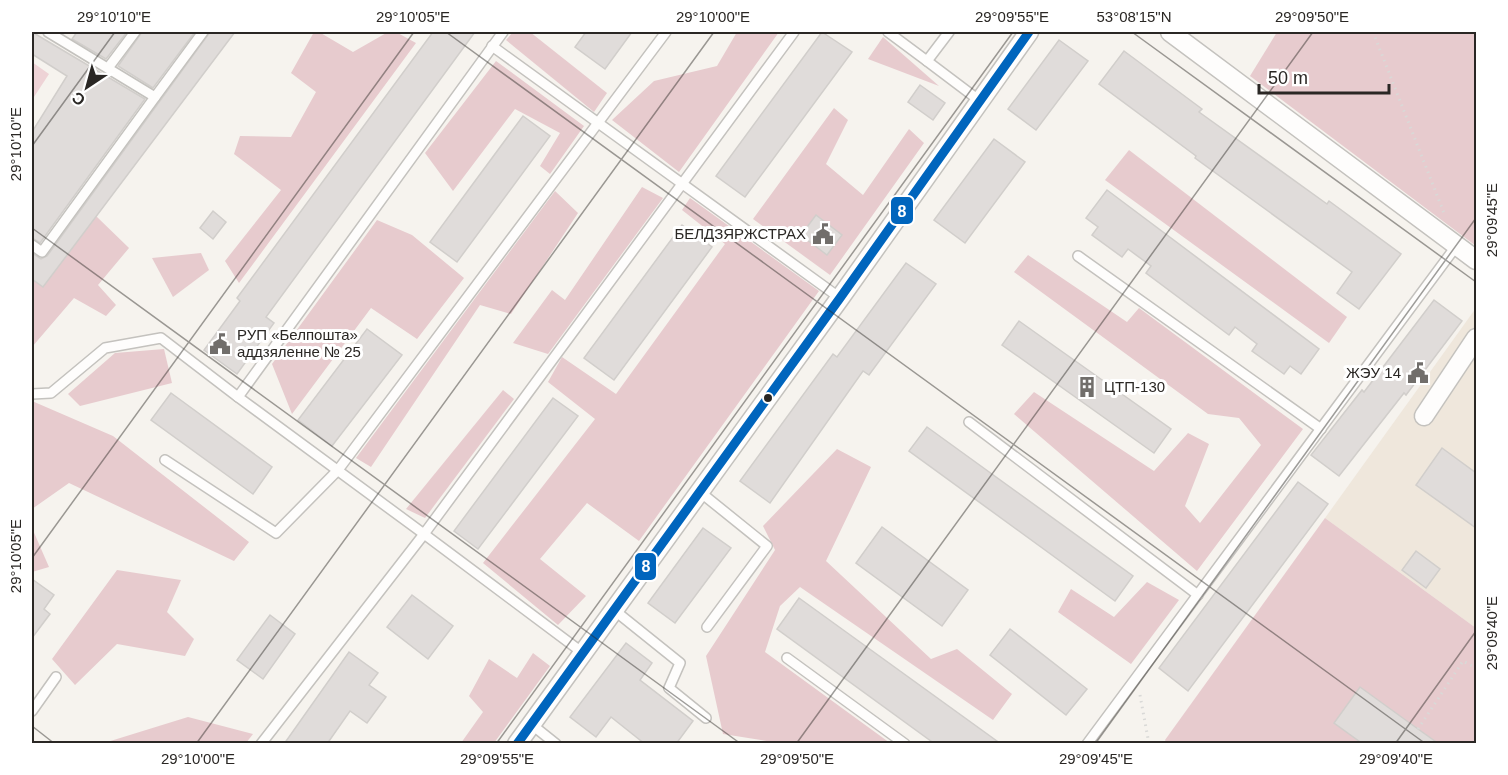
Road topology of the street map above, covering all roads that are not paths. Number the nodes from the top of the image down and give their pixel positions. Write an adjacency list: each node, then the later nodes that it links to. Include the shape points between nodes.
1 (48, 32): 11 (lane)
2 (135, 32): 14 (lane)
3 (203, 32): 15 (lane)
4 (503, 32): 12 (lane)
5 (666, 32): 17 (lane)
6 (794, 32): 18 (lane)
7 (888, 32): 13 (lane)
8 (949, 32): 13 (lane)
9 (1029, 32): 16 (street)
10 (1170, 32): 20 (street)
11 (64, 36): 14 (lane)
12 (492, 46): 17 (lane); 26 (lane)
13 (927, 62): 16 (lane)
14 (108, 68): 15 (lane)
15 (154, 97): 19 (lane, via 42,252)
16 (980, 101): 23 (street)
17 (598, 124): 18 (lane); 31 (lane)
18 (681, 183): 23 (lane); 33 (lane)
19 (32, 245)
20 (1457, 245): 22 (street); 29 (lane)
21 (1078, 256): 29 (lane)
22 (1476, 260)
23 (840, 298): 32 (street)
24 (1476, 338): 27 (street)
25 (32, 394): 26 (lane, via 51,393 105,348 161,338)
26 (238, 397): 31 (lane)
27 (1424, 416)
28 (969, 422): 34 (lane)
29 (1321, 429): 34 (lane)
30 (165, 460): 31 (lane, via 276,533)
31 (338, 470): 33 (lane)
32 (700, 492): 35 (street); 36 (lane, via 767,546)
33 (424, 534): 37 (lane); 43 (lane)
34 (1198, 595): 47 (lane)
35 (614, 610): 37 (street); 41 (lane, via 680,663 669,688)
36 (707, 627)
37 (583, 653): 42 (street)
38 (787, 658): 46 (lane)
39 (56, 677): 40 (lane)
40 (32, 711)
41 (706, 718)
42 (531, 724): 44 (street); 45 (lane)
43 (261, 744)
44 (517, 744)
45 (556, 744)
46 (905, 744)
47 (1087, 744)

